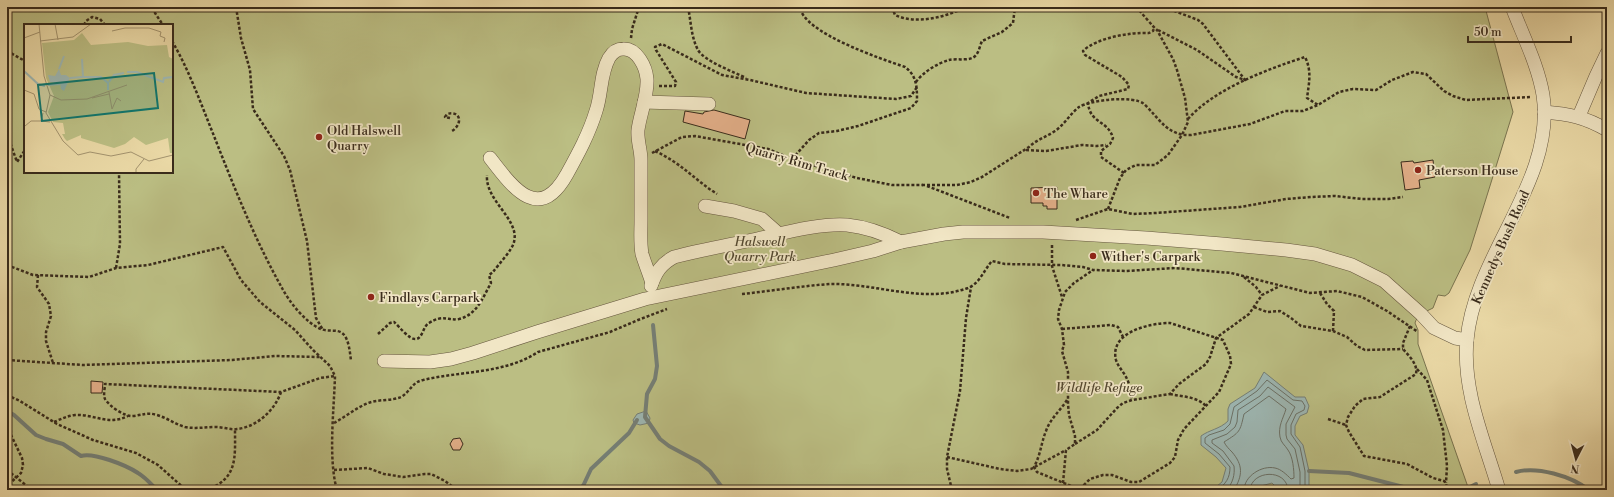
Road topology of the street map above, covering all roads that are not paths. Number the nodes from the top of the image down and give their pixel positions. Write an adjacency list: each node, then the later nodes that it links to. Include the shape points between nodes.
1 (1512, 7): 5 (street, Kennedys Bush Road, via 1539,77)
2 (1607, 53): 6 (street)
3 (644, 102): 4 (street); 8 (street, via 647,79 641,62 635,53 624,48 618,49 612,53 604,71 597,110 591,127 555,192 543,199 526,196); 12 (street, via 638,131 641,158 642,254)
4 (709, 104)
5 (1544, 112): 6 (street); 14 (street, Kennedys Bush Road, via 1542,142 1535,170 1474,303)
6 (1579, 116): 7 (street)
7 (1607, 130)
8 (490, 158)
9 (705, 206): 10 (street, via 734,211 762,220)
10 (778, 234): 11 (street, via 829,225 845,225 880,231); 12 (street, via 674,257 660,267)
11 (902, 242): 13 (street); 14 (street, via 953,233 1043,232 1271,248 1315,254 1352,265 1384,281 1434,328)
12 (652, 283): 13 (street)
13 (645, 299): 15 (street, via 451,359 430,362)
14 (1466, 340): 16 (street, Kennedys Bush Road, via 1472,400)
15 (384, 361)
16 (1499, 490)

